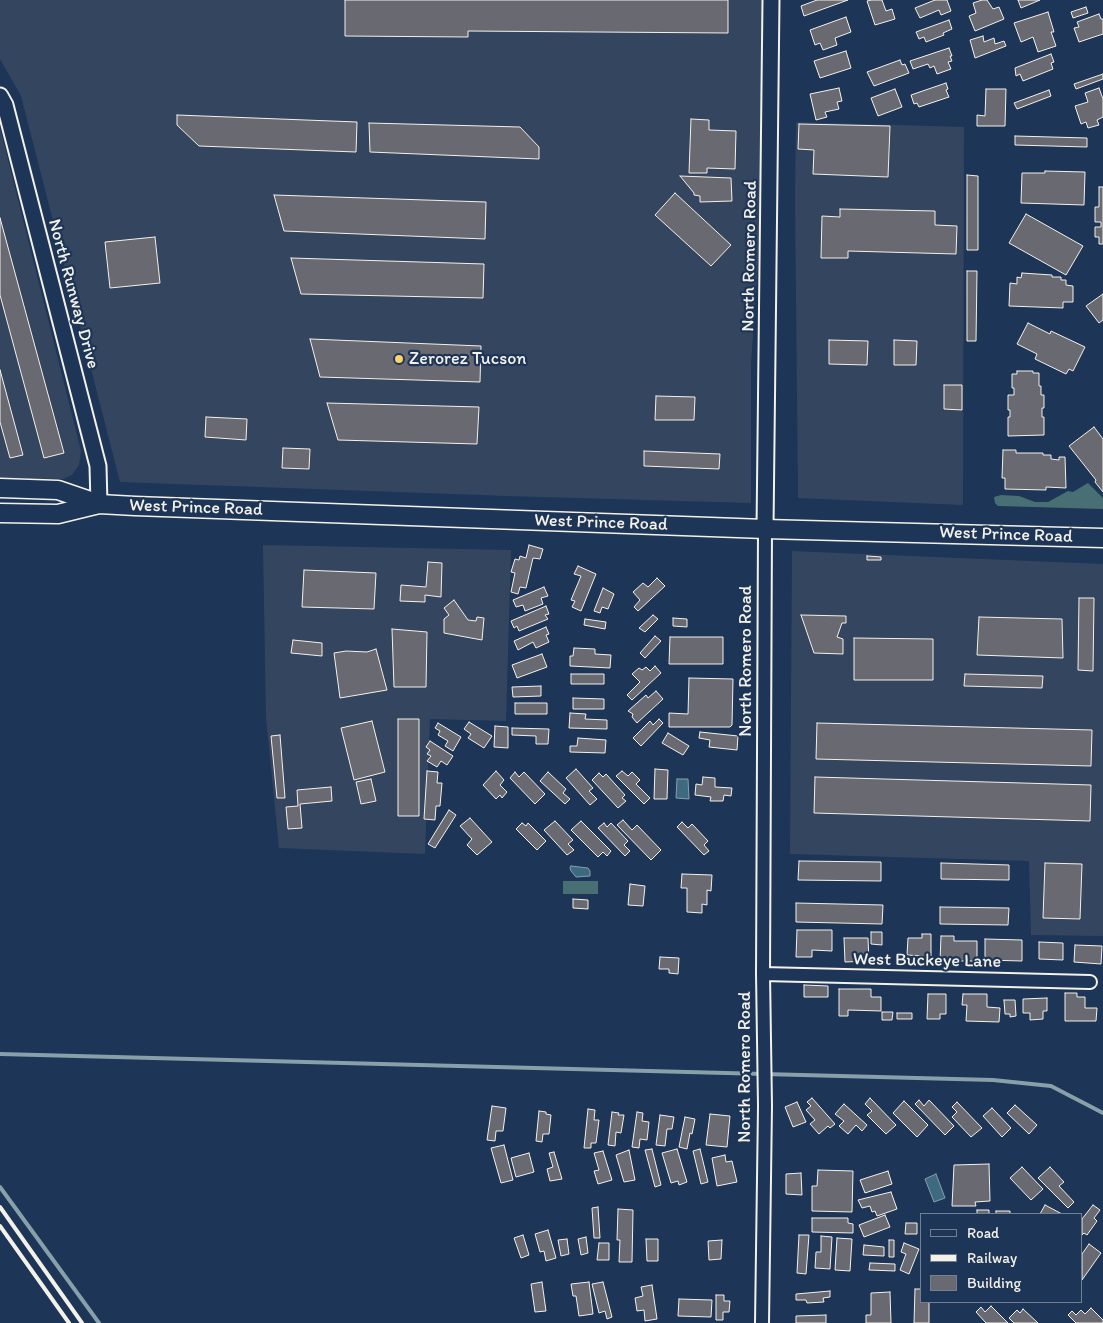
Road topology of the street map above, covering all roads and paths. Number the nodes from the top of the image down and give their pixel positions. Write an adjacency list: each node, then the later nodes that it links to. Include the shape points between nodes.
1 (771, 0): 6 (street, North Romero Road)
2 (0, 96): 4 (street, North Runway Drive, via 98,466)
3 (0, 488): 4 (main road, West Prince Road, via 58,490)
4 (99, 504): 5 (main road, West Prince Road, via 58,514); 6 (main road, West Prince Road)
5 (0, 513)
6 (765, 528): 7 (main road, West Prince Road); 8 (street, North Romero Road)
7 (1103, 538)
8 (763, 974): 9 (street, West Buckeye Lane); 10 (street, North Romero Road)
9 (1090, 982)
10 (762, 1323)

